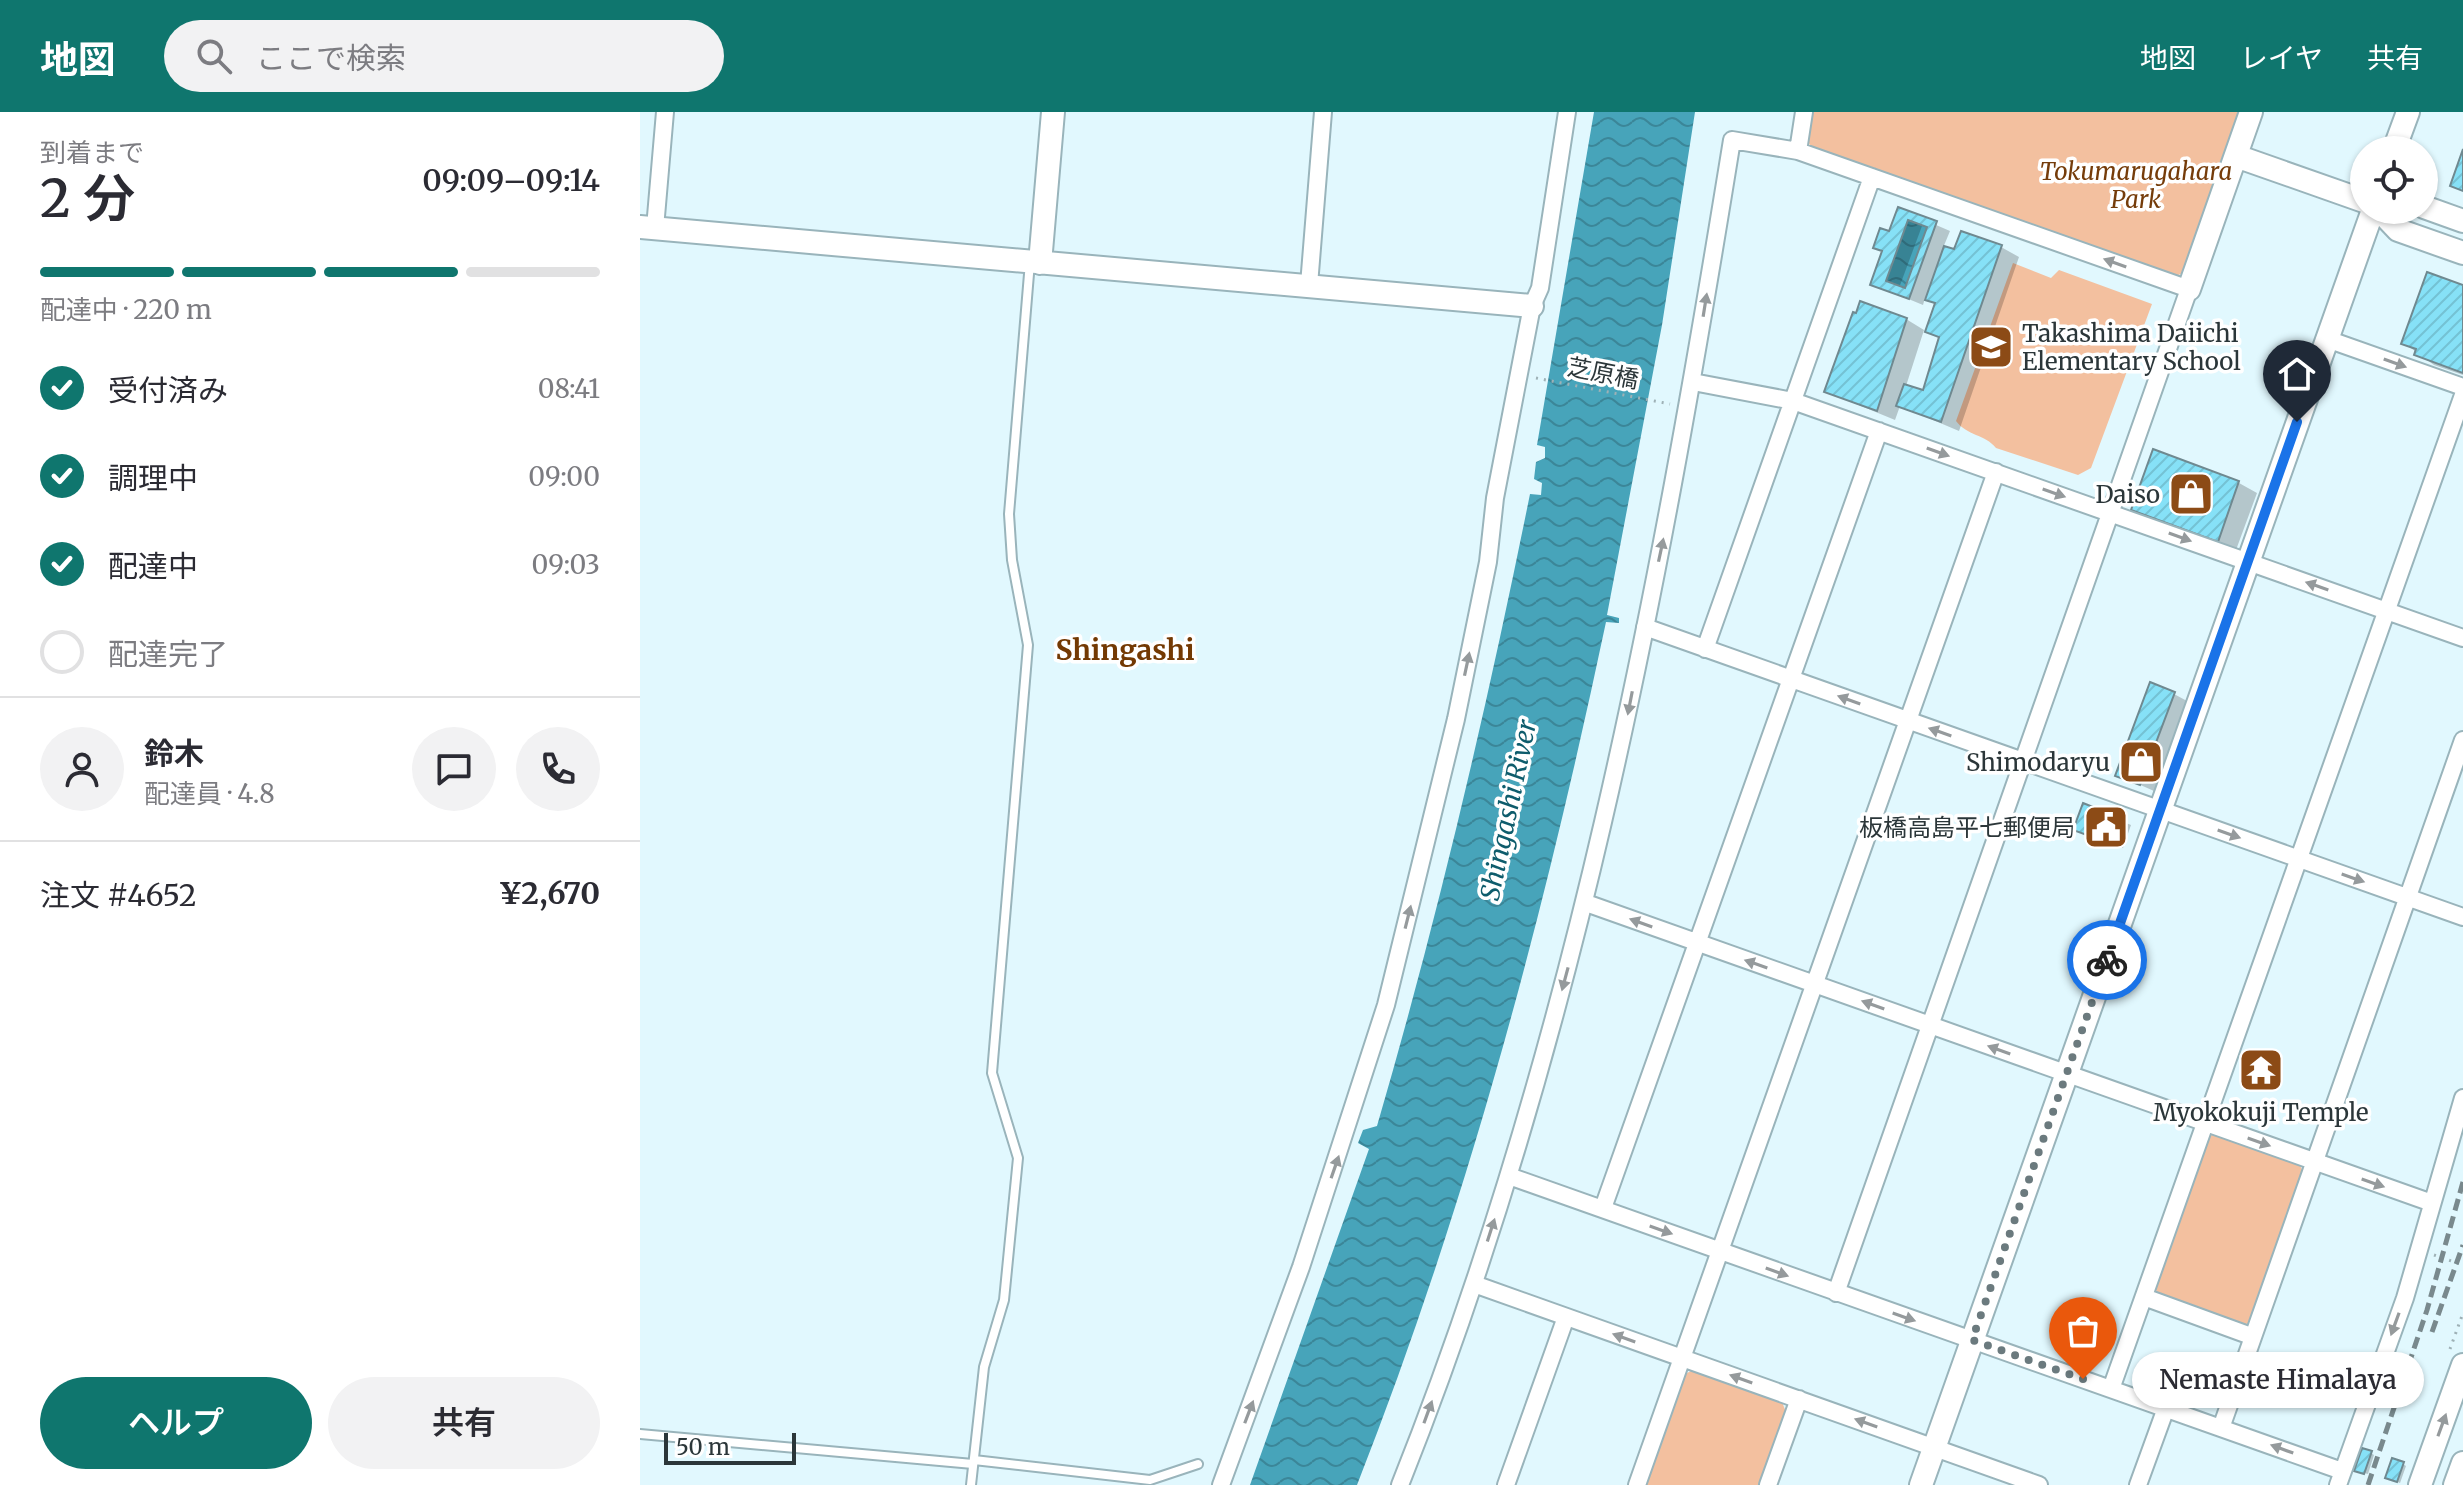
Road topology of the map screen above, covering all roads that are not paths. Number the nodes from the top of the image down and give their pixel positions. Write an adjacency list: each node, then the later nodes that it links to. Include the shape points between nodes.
1 (665, 112): 17 (street)
2 (1053, 112): 19 (street)
3 (1323, 112): 20 (street)
4 (1567, 112): 22 (street, via 1540,288)
5 (1804, 112): 9 (street)
6 (2251, 112): 10 (street)
7 (2408, 112): 8 (street)
8 (2399, 136)
9 (1798, 151): 11 (street); 24 (street, one-way to 9, via 1732,140)
10 (2236, 156): 12 (street); 21 (street)
11 (1872, 177): 21 (street, one-way to 11); 27 (street)
12 (2350, 196)
13 (2438, 212): 14 (street)
14 (2463, 221)
15 (2371, 224): 23 (street)
16 (2391, 224): 18 (street)
17 (648, 228): 19 (street)
18 (2463, 253)
19 (1035, 262): 20 (street); 70 (lane, via 1009,514 1028,645 992,1073 1018,1158 1004,1300 984,1367)
20 (1309, 285): 22 (street)
21 (2189, 289): 30 (street)
22 (1532, 306): 75 (street, one-way to 22, via 1301,1267 1393,977 1468,662)
23 (2327, 339): 25 (street, one-way to 25); 31 (street)
24 (1693, 382): 27 (street); 33 (street, one-way to 24)
25 (2463, 387)
26 (2463, 395): 32 (street)
27 (1793, 401): 28 (street); 35 (street)
28 (1879, 431): 29 (street, one-way to 29); 36 (street)
29 (1996, 472): 30 (street, one-way to 30); 37 (street)
30 (2112, 513): 31 (street, one-way to 31); 39 (street)
31 (2248, 562): 32 (street, one-way to 31); 40 (street)
32 (2387, 611): 34 (street); 41 (street)
33 (1645, 627): 35 (street); 43 (street, one-way to 43)
34 (2463, 638)
35 (1705, 649): 36 (street)
36 (1791, 679): 37 (street, one-way to 36); 45 (street)
37 (1908, 721): 39 (street, one-way to 37); 46 (street)
38 (2463, 740): 42 (street)
39 (2024, 762): 40 (street); 47 (street)
40 (2160, 810): 41 (street, one-way to 41); 48 (street)
41 (2299, 859): 42 (street, one-way to 42); 50 (street)
42 (2407, 897): 44 (street); 51 (street)
43 (1586, 903): 45 (street, one-way to 43); 52 (street, one-way to 52)
44 (2463, 917)
45 (1697, 943): 46 (street, one-way to 45); 54 (street)
46 (1815, 985): 47 (street, one-way to 46); 55 (street)
47 (1930, 1026): 48 (street, one-way to 47); 57 (street)
48 (2067, 1074): 50 (street); 61 (street)
49 (2463, 1098): 53 (street)
50 (2205, 1123): 51 (street, one-way to 51); 58 (street)
51 (2314, 1162): 53 (street, one-way to 53); 60 (street)
52 (1509, 1176): 54 (street); 56 (street, one-way to 52)
53 (2432, 1203): 73 (street, one-way to 73, via 2405,1298)
54 (1603, 1208): 55 (street, one-way to 55)
55 (1719, 1251): 57 (street, one-way to 57); 62 (street)
56 (1474, 1284): 59 (street); 76 (street, one-way to 56)
57 (1836, 1293): 61 (street, one-way to 61)
58 (2144, 1297): 60 (street); 64 (street)
59 (1566, 1317): 62 (street, one-way to 59); 77 (street)
60 (2251, 1336): 67 (street)
61 (1972, 1340): 64 (street); 69 (street)
62 (1683, 1358): 65 (street, one-way to 62); 78 (street)
63 (2463, 1365): 83 (street, one-way to 63)
64 (2111, 1389): 66 (street)
65 (1799, 1399): 69 (street, one-way to 65); 79 (street)
66 (2166, 1408): 67 (street); 82 (street)
67 (2221, 1428): 73 (street, one-way to 67)
68 (640, 1434): 70 (lane)
69 (1934, 1447): 80 (street); 81 (street)
70 (973, 1462): 72 (lane, via 1150,1480); 74 (lane)
71 (2463, 1463): 84 (street)
72 (1198, 1464)
73 (2340, 1478)
74 (971, 1485)
75 (1221, 1485)
76 (1400, 1485)
77 (1506, 1485)
78 (1637, 1485)
79 (1768, 1485)
80 (1921, 1485)
81 (2039, 1485)
82 (2138, 1485)
83 (2420, 1485)
84 (2455, 1485)

